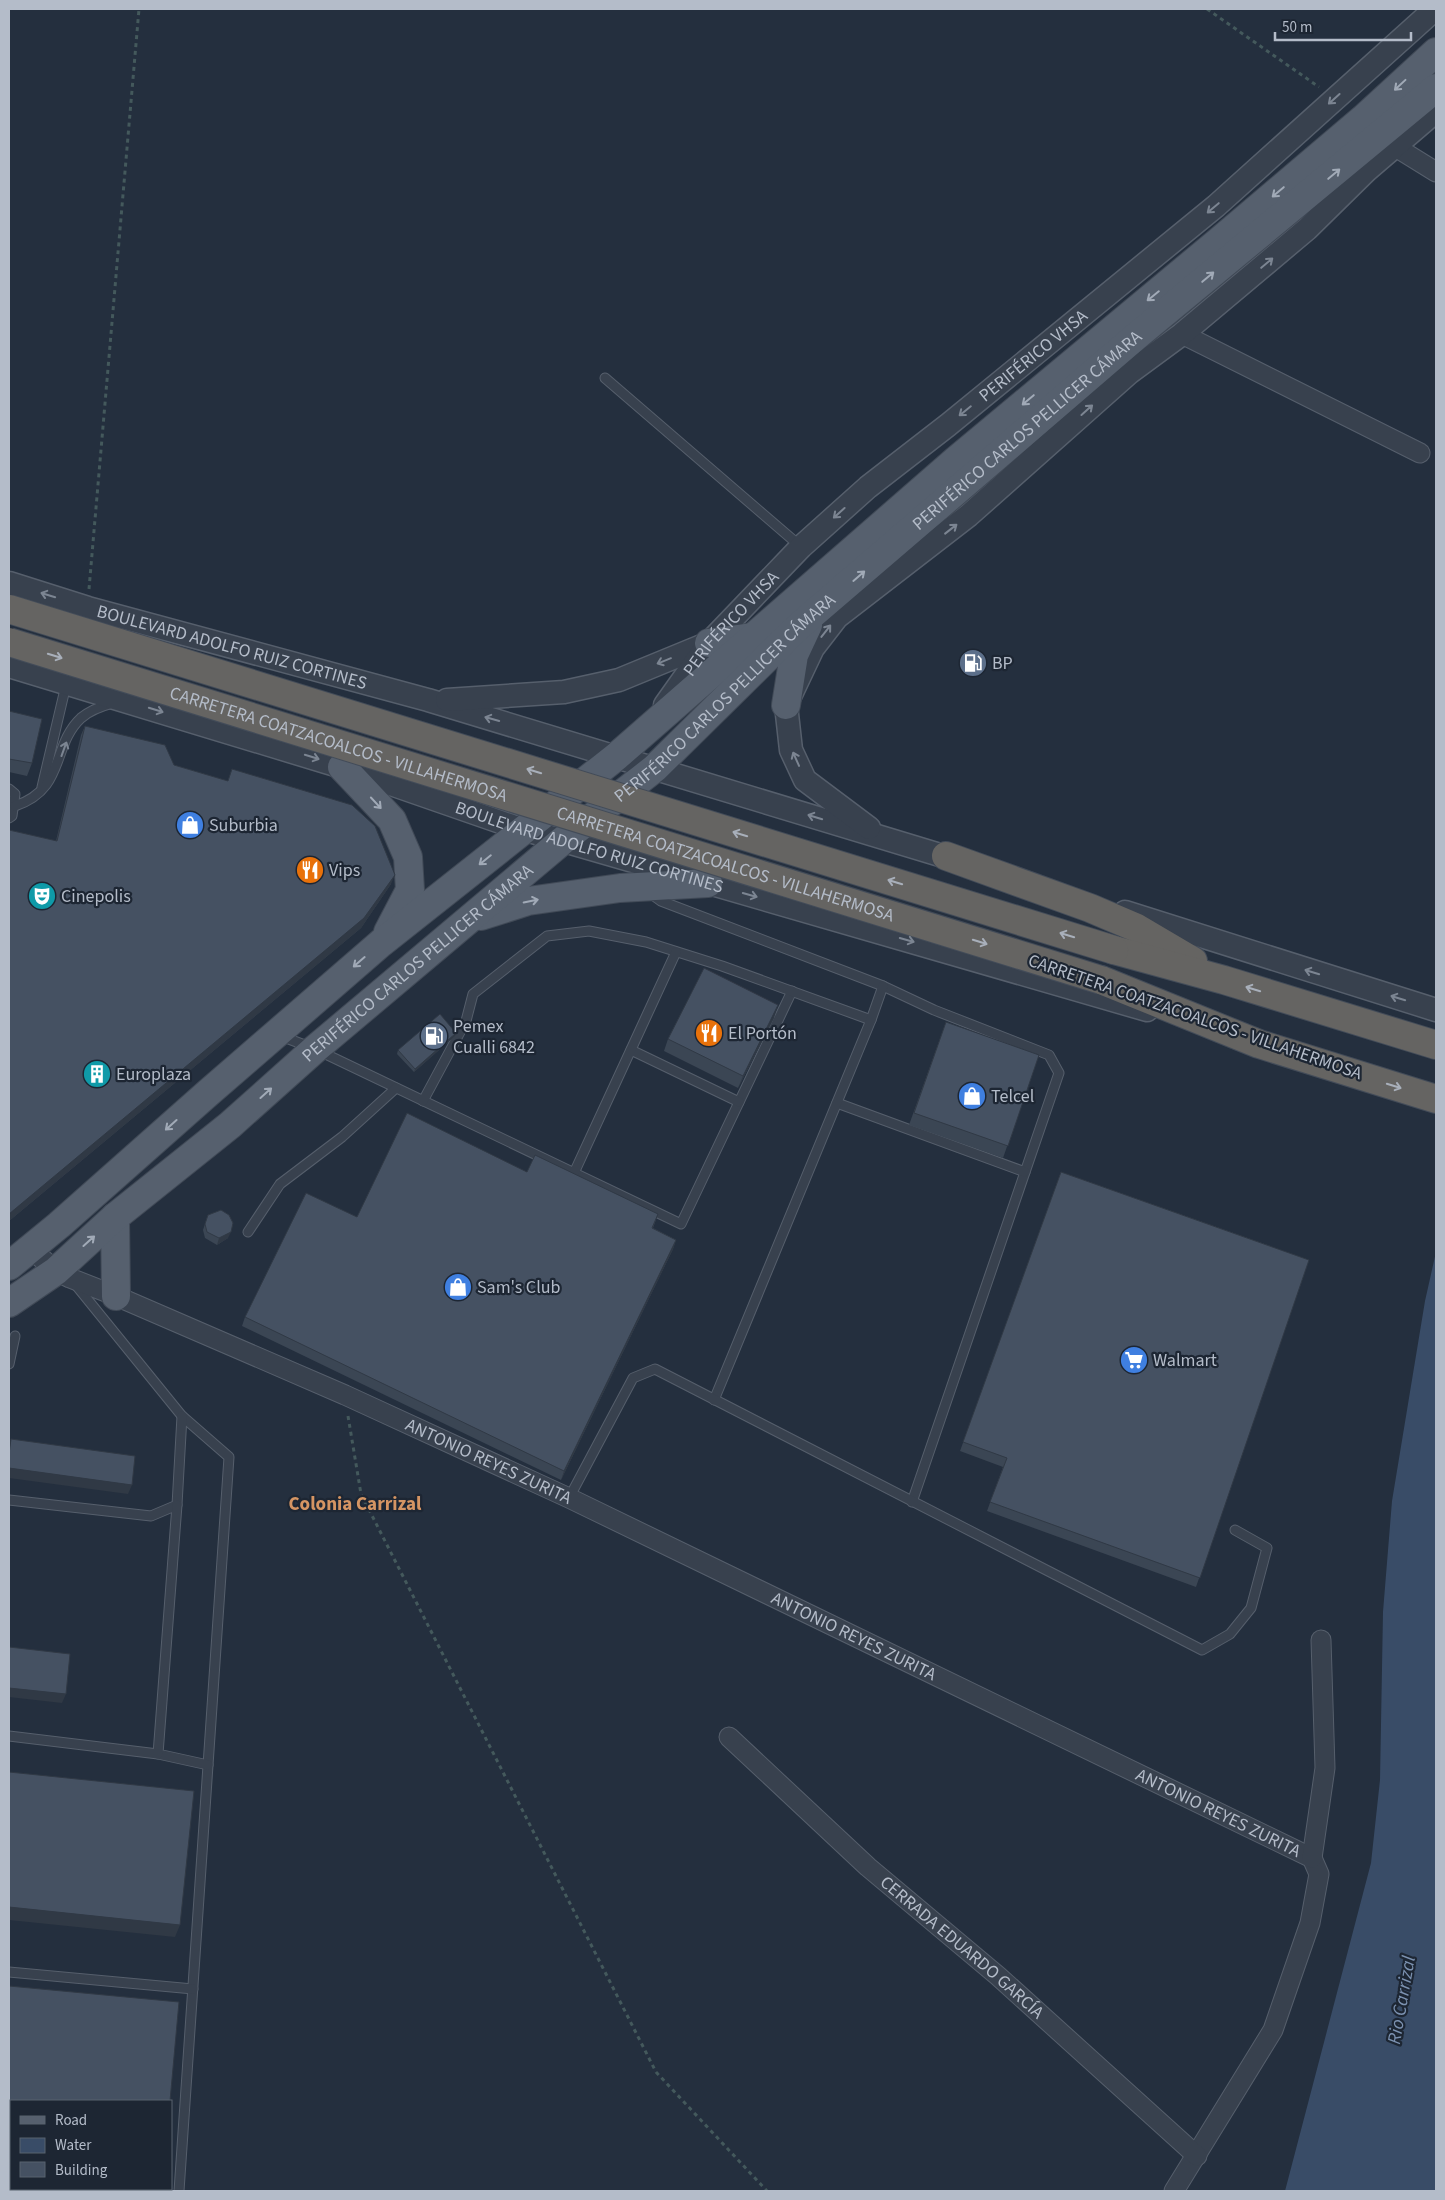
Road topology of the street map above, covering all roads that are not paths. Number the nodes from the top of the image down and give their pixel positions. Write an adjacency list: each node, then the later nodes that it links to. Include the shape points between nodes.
1 (1436, 9): 10 (street, PERIFÉRICO VHSA, one-way to 10, via 1216,206 868,487)
2 (1436, 52): 14 (main road, PERIFÉRICO CARLOS PELLICER CÁMARA, one-way to 14, via 1363,119 955,461)
3 (1436, 88): 13 (main road, PERIFÉRICO CARLOS PELLICER CÁMARA, one-way to 3, via 1140,333)
4 (1436, 111): 5 (street)
5 (1394, 146): 6 (street); 7 (street, one-way to 5, via 1307,229)
6 (1436, 172)
7 (1182, 334): 9 (street); 21 (street, one-way to 7, via 813,648 837,617 969,515 1129,373)
8 (605, 378): 10 (lane)
9 (1420, 453)
10 (801, 548): 16 (street, PERIFÉRICO VHSA)
11 (9, 583): 20 (street, BOULEVARD ADOLFO RUIZ CORTINES, one-way to 11, via 88,608)
12 (9, 609): 39 (highway, CARRETERA COATZACOALCOS - VILLAHERMOSA, one-way to 12, bridge, via 1114,950)
13 (814, 614): 21 (main road, via 794,655); 25 (main road, PERIFÉRICO CARLOS PELLICER CÁMARA)
14 (754, 637): 16 (main road); 22 (main road, PERIFÉRICO CARLOS PELLICER CÁMARA)
15 (9, 642): 45 (highway, CARRETERA COATZACOALCOS - VILLAHERMOSA, one-way to 45, bridge, via 1101,980)
16 (709, 643): 20 (street, one-way to 20, via 619,680 564,692); 22 (street, PERIFÉRICO VHSA)
17 (9, 666): 18 (street, BOULEVARD ADOLFO RUIZ CORTINES)
18 (67, 682): 19 (street, BOULEVARD ADOLFO RUIZ CORTINES); 27 (lane)
19 (122, 699): 24 (street, BOULEVARD ADOLFO RUIZ CORTINES, one-way to 24); 27 (lane, one-way to 19, via 56,769 70,733 81,718)
20 (428, 700): 23 (street, BOULEVARD ADOLFO RUIZ CORTINES, one-way to 20)
21 (786, 705): 31 (street, one-way to 21, via 805,780 791,750)
22 (653, 722): 23 (main road, PERIFÉRICO CARLOS PELLICER CÁMARA)
23 (617, 756): 25 (street, BOULEVARD ADOLFO RUIZ CORTINES); 30 (main road, PERIFÉRICO CARLOS PELLICER CÁMARA)
24 (342, 767): 30 (street, BOULEVARD ADOLFO RUIZ CORTINES); 37 (main road, one-way to 37, via 392,820 408,857 410,890)
25 (655, 768): 31 (street, BOULEVARD ADOLFO RUIZ CORTINES, one-way to 25); 32 (main road, PERIFÉRICO CARLOS PELLICER CÁMARA)
26 (9, 789): 28 (lane, via 15,794)
27 (41, 792): 28 (lane, via 30,801)
28 (15, 806): 29 (lane)
29 (9, 818)
30 (523, 829): 32 (street, BOULEVARD ADOLFO RUIZ CORTINES); 37 (main road, PERIFÉRICO CARLOS PELLICER CÁMARA, one-way to 37)
31 (882, 837): 33 (street, BOULEVARD ADOLFO RUIZ CORTINES)
32 (562, 841): 34 (street, BOULEVARD ADOLFO RUIZ CORTINES); 36 (main road, PERIFÉRICO CARLOS PELLICER CÁMARA)
33 (946, 856): 39 (highway, via 1137,928); 42 (street, BOULEVARD ADOLFO RUIZ CORTINES, one-way to 33)
34 (708, 883): 35 (main road); 45 (street, BOULEVARD ADOLFO RUIZ CORTINES, one-way to 45)
35 (642, 887): 36 (main road, one-way to 35, via 528,901); 40 (lane, via 661,901)
36 (468, 920): 47 (main road, PERIFÉRICO CARLOS PELLICER CÁMARA)
37 (382, 943): 44 (main road, PERIFÉRICO CARLOS PELLICER CÁMARA, one-way to 44)
38 (676, 952): 41 (lane); 48 (lane); 51 (lane, via 646,942 589,931 547,936 473,994 466,1021)
39 (1224, 980): 46 (highway, CARRETERA COATZACOALCOS - VILLAHERMOSA, one-way to 39)
40 (883, 986): 43 (lane); 54 (lane, via 934,1010 1049,1055 1059,1073)
41 (792, 991): 43 (lane); 52 (lane)
42 (1436, 1010)
43 (872, 1020): 53 (lane)
44 (277, 1035): 47 (lane); 58 (main road, PERIFÉRICO CARLOS PELLICER CÁMARA, one-way to 58)
45 (1259, 1044): 50 (highway, CARRETERA COATZACOALCOS - VILLAHERMOSA, one-way to 50)
46 (1436, 1045)
47 (315, 1049): 49 (lane); 56 (main road, PERIFÉRICO CARLOS PELLICER CÁMARA, one-way to 47, via 230,1125)
48 (630, 1050): 52 (lane); 55 (lane)
49 (396, 1088): 51 (lane); 57 (lane, via 342,1137 280,1184)
50 (1436, 1099)
51 (423, 1101): 55 (lane)
52 (739, 1102): 55 (lane, via 681,1224)
53 (837, 1104): 54 (lane); 65 (lane)
54 (1025, 1172): 69 (lane)
55 (574, 1173)
56 (116, 1217): 60 (main road, PERIFÉRICO CARLOS PELLICER CÁMARA, one-way to 56); 61 (main road)
57 (248, 1232)
58 (31, 1249): 59 (main road); 60 (street, ANTONIO REYES ZURITA)
59 (9, 1266)
60 (63, 1275): 61 (street, ANTONIO REYES ZURITA); 62 (main road, PERIFÉRICO CARLOS PELLICER CÁMARA); 66 (lane)
61 (116, 1296): 67 (street, ANTONIO REYES ZURITA, via 345,1395)
62 (9, 1303)
63 (15, 1336): 64 (lane)
64 (9, 1364)
65 (714, 1400): 67 (lane, via 654,1370 633,1378); 69 (lane)
66 (182, 1416): 70 (lane); 76 (lane, via 229,1457)
67 (569, 1498): 77 (street, ANTONIO REYES ZURITA)
68 (9, 1500): 70 (lane, via 151,1516)
69 (912, 1502): 71 (lane, via 1202,1650 1230,1634 1253,1600 1266,1548)
70 (177, 1505): 75 (lane)
71 (1235, 1530)
72 (1321, 1640): 77 (street, via 1325,1768)
73 (9, 1736): 75 (lane)
74 (729, 1737): 80 (street, CERRADA EDUARDO GARCÍA, via 868,1867 998,1976)
75 (158, 1754): 76 (lane)
76 (208, 1765): 79 (lane)
77 (1312, 1858): 80 (street, ANTONIO REYES ZURITA, via 1319,1874 1310,1923 1273,2030)
78 (9, 1972): 79 (lane)
79 (193, 1989): 83 (lane)
80 (1196, 2156): 84 (street, ANTONIO REYES ZURITA)
81 (37, 2190): 82 (lane)
82 (52, 2191)
83 (179, 2191)
84 (1174, 2191)

